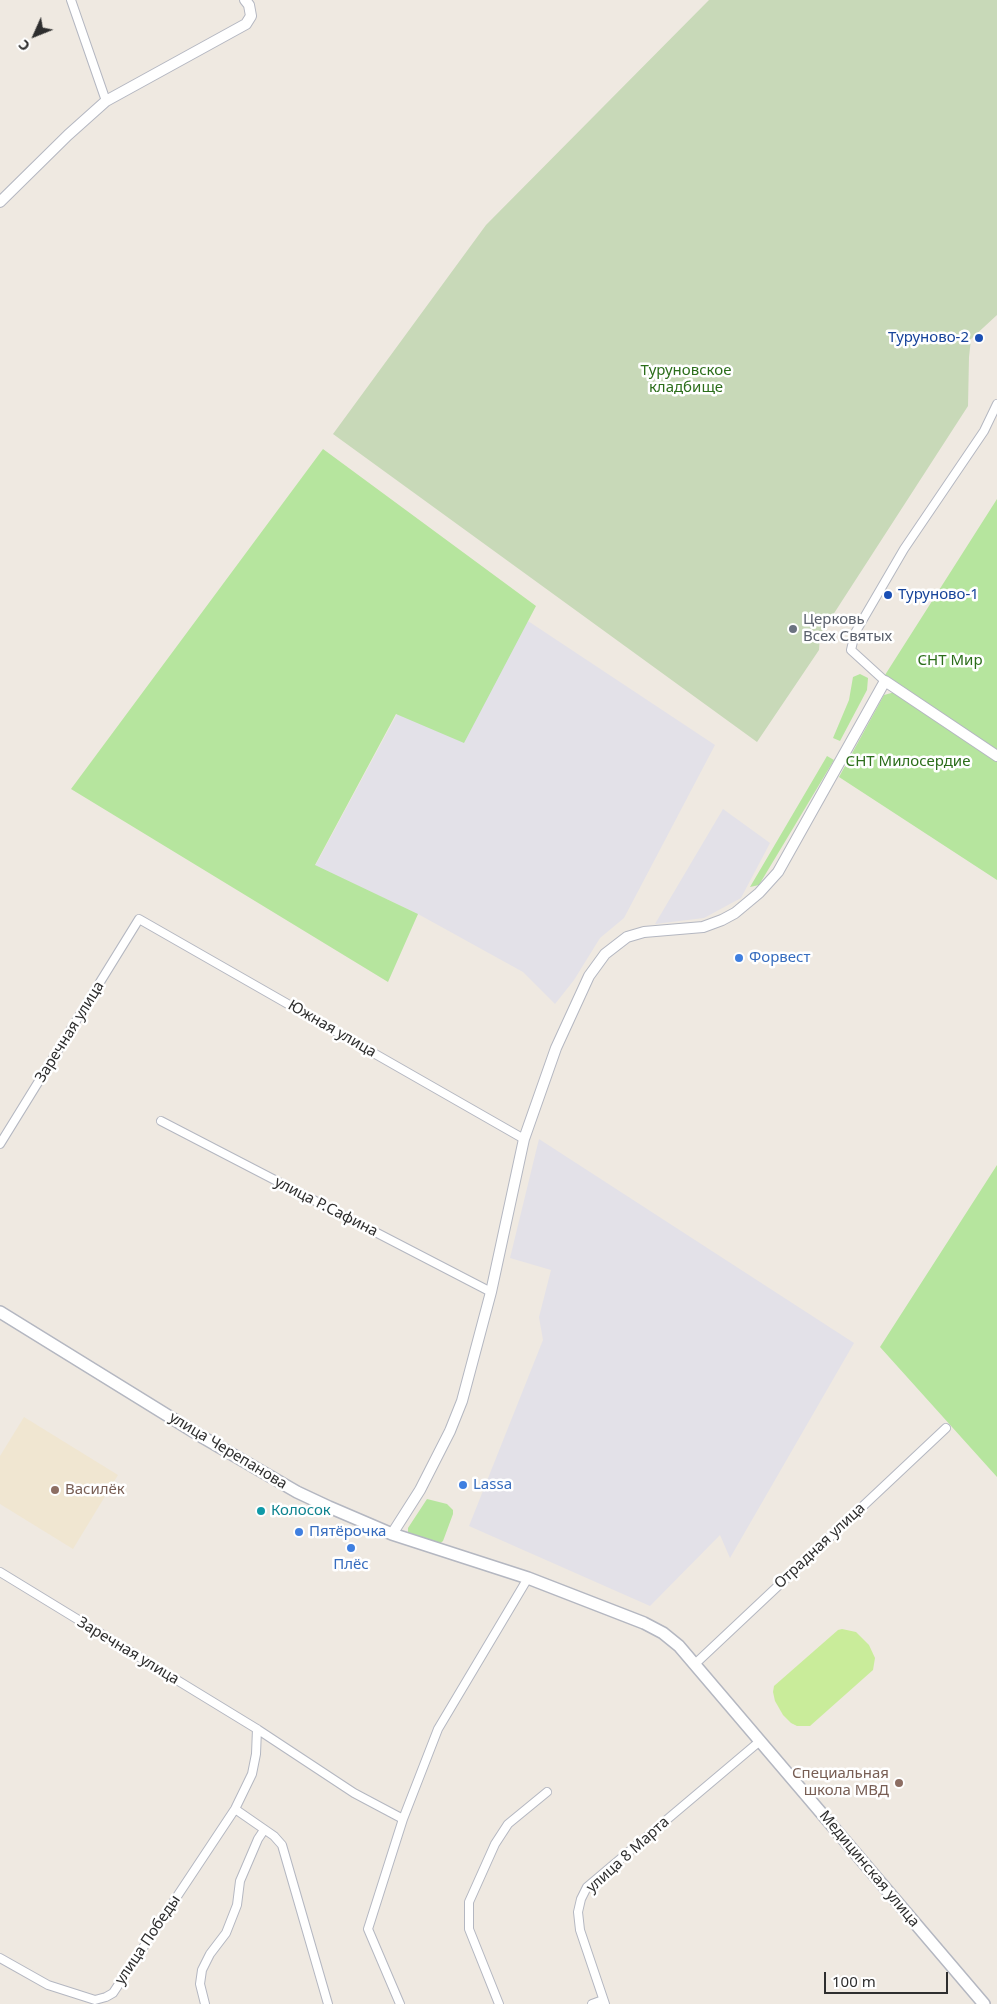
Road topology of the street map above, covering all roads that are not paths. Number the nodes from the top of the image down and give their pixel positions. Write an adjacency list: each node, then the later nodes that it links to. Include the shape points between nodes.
1 (71, 0): 3 (street)
2 (245, 0): 3 (street, via 252,16 246,24)
3 (106, 102): 4 (street)
4 (0, 202)
5 (997, 404): 6 (street, via 984,431 904,549 855,633 851,650)
6 (885, 682): 7 (street); 10 (street, via 778,872 759,893 722,920 702,927 644,932 627,937 605,954 589,976 556,1048)
7 (997, 756)
8 (139, 919): 10 (street, Южная улица); 11 (street, Заречная улица)
9 (161, 1121): 12 (street, улица Р.Сафина)
10 (524, 1139): 12 (street)
11 (0, 1144)
12 (491, 1292): 15 (street, via 468,1384 450,1431 420,1490)
13 (0, 1312): 15 (main road, улица Черепанова, via 297,1492)
14 (946, 1428): 18 (street, Отрадная улица)
15 (392, 1534): 17 (main road, улица Черепанова)
16 (0, 1572): 20 (street, Заречная улица)
17 (528, 1578): 18 (main road, улица Черепанова, via 654,1627 671,1638); 24 (street, via 438,1729)
18 (695, 1664): 19 (main road, улица Черепанова)
19 (734, 1711): 21 (main road, Медицинская улица)
20 (257, 1729): 23 (street, улица Победы, via 252,1774); 24 (street, Заречная улица, via 354,1793)
21 (760, 1741): 27 (street, улица 8 Марта, via 586,1887 578,1912 580,1930); 33 (main road, Медицинская улица)
22 (547, 1792): 31 (street, via 508,1824 495,1844 469,1902 469,1929)
23 (235, 1809): 25 (street); 26 (street, улица Победы, via 113,1993 106,1998 95,2000 48,1985)
24 (403, 1819): 30 (street, via 368,1929)
25 (264, 1830): 28 (street, via 240,1881 238,1905 226,1932 202,1970 200,1984); 29 (street, via 282,1845)
26 (0, 1958)
27 (604, 2002): 32 (street)
28 (205, 2004)
29 (328, 2004)
30 (400, 2004)
31 (500, 2004)
32 (592, 2004)
33 (984, 2004)

